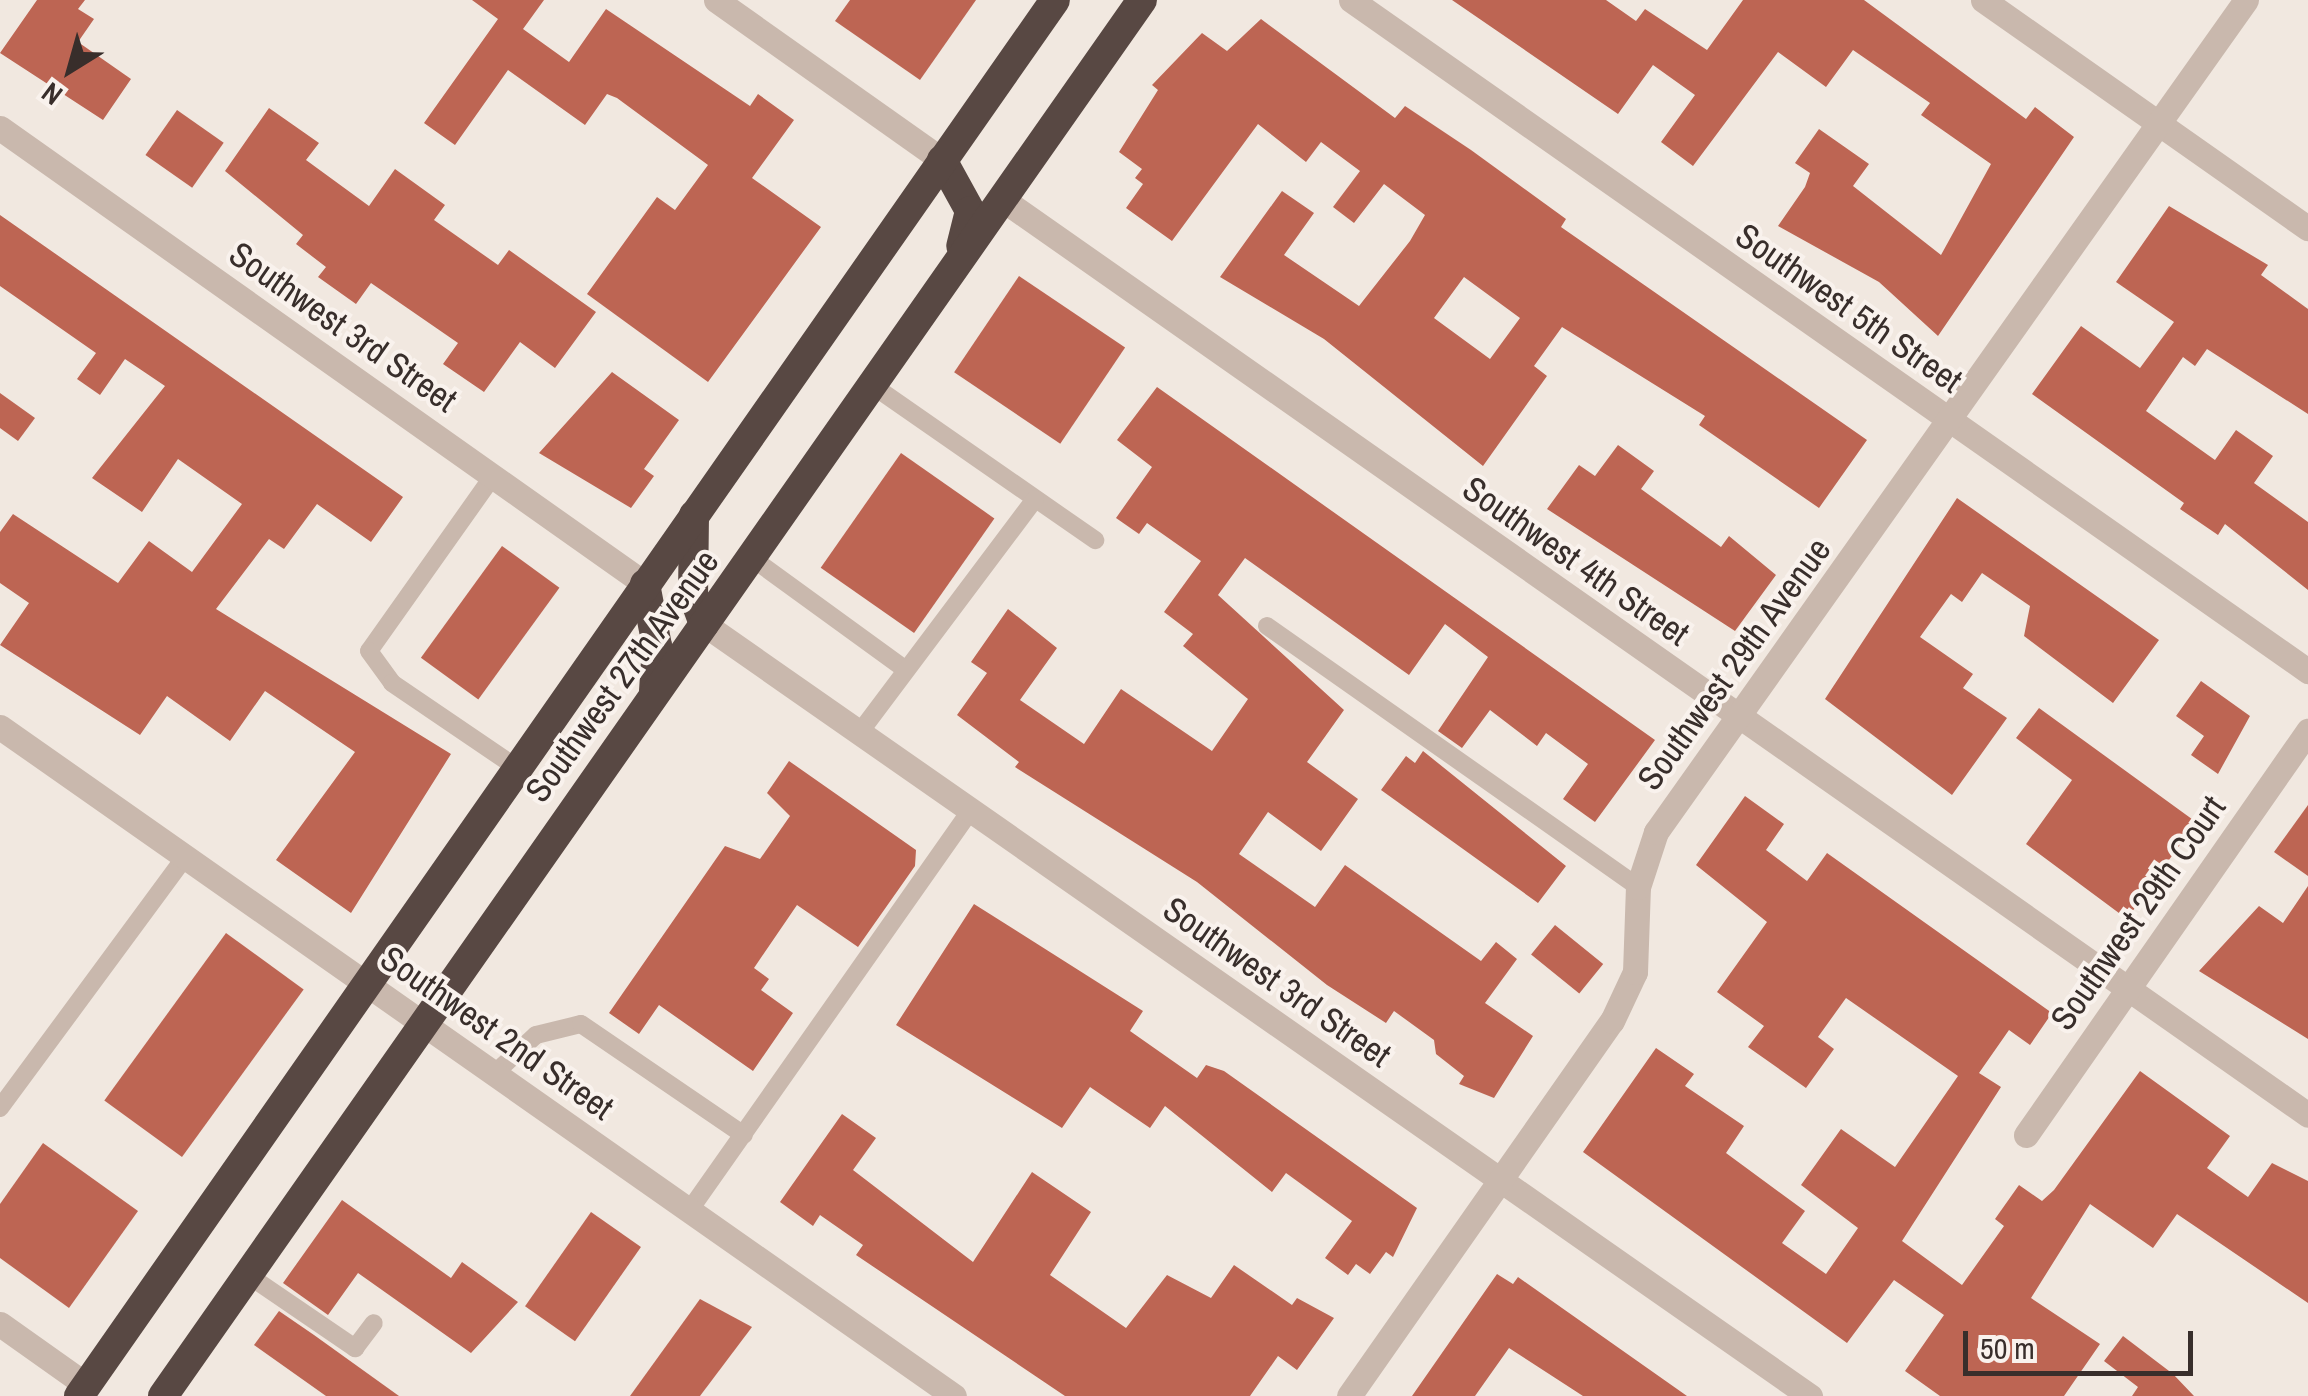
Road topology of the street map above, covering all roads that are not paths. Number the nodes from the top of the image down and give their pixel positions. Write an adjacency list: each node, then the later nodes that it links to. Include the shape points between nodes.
1 (716, 0): 9 (street)
2 (1054, 0): 9 (highway, Southwest 27th Avenue)
3 (1142, 0): 10 (highway, Southwest 27th Avenue)
4 (1351, 0): 14 (street, Southwest 5th Street)
5 (1983, 0): 7 (street)
6 (2246, 0): 7 (street, Southwest 29th Avenue)
7 (2159, 125): 11 (street); 14 (street, Southwest 29th Avenue)
8 (0, 128): 15 (street, Southwest 3rd Street)
9 (942, 160): 12 (highway, via 970,211); 17 (highway, Southwest 27th Avenue)
10 (1002, 200): 12 (highway, Southwest 27th Avenue); 26 (street, Southwest 4th Street)
11 (2308, 228)
12 (957, 264): 13 (highway, Southwest 27th Avenue)
13 (872, 385): 16 (lane); 19 (highway, Southwest 27th Avenue)
14 (1950, 423): 24 (street, Southwest 5th Street); 26 (street, Southwest 29th Avenue)
15 (493, 476): 20 (street, Southwest 3rd Street); 30 (lane, via 375,634 376,666)
16 (1035, 499): 18 (lane); 23 (lane)
17 (694, 515): 20 (highway, Southwest 27th Avenue); 21 (highway, via 693,594)
18 (1095, 540)
19 (752, 558): 21 (highway, Southwest 27th Avenue); 23 (lane)
20 (645, 584): 25 (highway, via 655,612); 30 (highway, Southwest 27th Avenue)
21 (704, 624): 25 (highway, Southwest 27th Avenue); 29 (street, Southwest 3rd Street)
22 (1266, 626): 33 (lane)
23 (906, 670): 29 (lane)
24 (2308, 671)
25 (654, 694): 36 (highway, Southwest 27th Avenue)
26 (1739, 718): 33 (street, Southwest 29th Avenue, via 1656,832); 35 (street, Southwest 4th Street)
27 (0, 727): 32 (street, Southwest 2nd Street)
28 (2308, 731): 35 (street, Southwest 29th Court)
29 (860, 732): 31 (street, Southwest 3rd Street)
30 (517, 768): 34 (highway, Southwest 27th Avenue)
31 (972, 810): 40 (lane); 42 (street, Southwest 3rd Street)
32 (185, 857): 34 (street, Southwest 2nd Street); 38 (lane)
33 (1638, 887): 42 (street, Southwest 29th Avenue, via 1640,944 1625,998)
34 (366, 984): 36 (street, Southwest 2nd Street); 47 (highway, Southwest 27th Avenue)
35 (2128, 988): 39 (street, Southwest 4th Street); 41 (street, Southwest 29th Court)
36 (423, 1023): 37 (street, Southwest 2nd Street); 44 (highway, Southwest 27th Avenue)
37 (494, 1074): 40 (lane, via 536,1035 582,1024); 43 (street, Southwest 2nd Street)
38 (0, 1108)
39 (2308, 1114)
40 (744, 1135): 43 (lane)
41 (2026, 1135)
42 (1500, 1179): 50 (street, Southwest 29th Avenue); 51 (street, Southwest 3rd Street)
43 (688, 1211): 49 (street, Southwest 2nd Street)
44 (248, 1275): 45 (lane, via 355,1348); 48 (highway, Southwest 27th Avenue)
45 (374, 1323)
46 (0, 1324): 47 (street)
47 (82, 1390)
48 (163, 1396)
49 (954, 1396)
50 (1349, 1396)
51 (1810, 1396)

